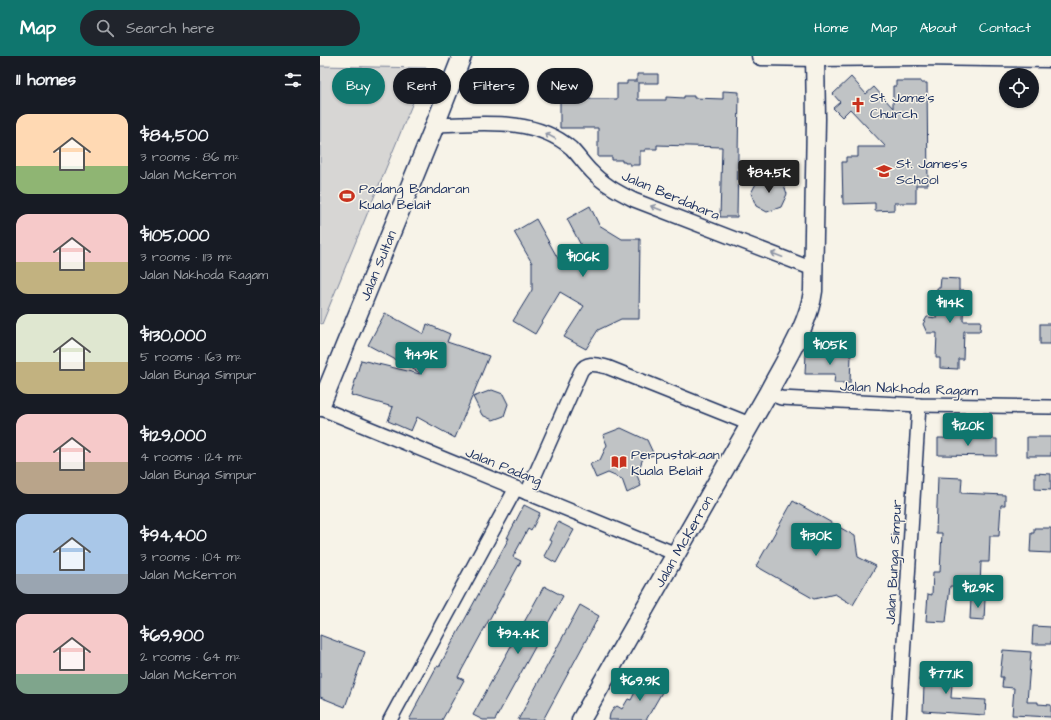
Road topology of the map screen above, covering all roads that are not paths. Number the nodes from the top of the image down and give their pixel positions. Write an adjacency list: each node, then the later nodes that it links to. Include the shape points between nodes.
1 (462, 56): 6 (main road, Jalan Sultan)
2 (761, 56): 4 (main road)
3 (917, 56): 4 (main road); 5 (main road)
4 (815, 57): 7 (main road, Jalan McKerron)
5 (1051, 58)
6 (435, 125): 7 (street, Jalan Berdahara, one-way to 6, via 616,192 591,172 571,148 546,133 514,125); 10 (main road, Jalan Sultan)
7 (813, 269): 8 (main road, Jalan McKerron, via 813,297 806,318)
8 (768, 393): 9 (street, Jalan Nakhoda Ragam, via 781,398); 12 (main road, Jalan McKerron)
9 (919, 405): 11 (street, Jalan Nakhoda Ragam); 17 (street, Jalan Bunga Simpur)
10 (320, 408): 13 (street, Jalan Padang)
11 (1051, 408)
12 (750, 424): 13 (street, via 607,367 590,364 584,366 581,371); 14 (main road, Jalan McKerron)
13 (522, 491): 14 (street, Jalan Padang); 15 (street)
14 (676, 554): 16 (main road, Jalan McKerron)
15 (390, 720)
16 (581, 720)
17 (899, 720)

